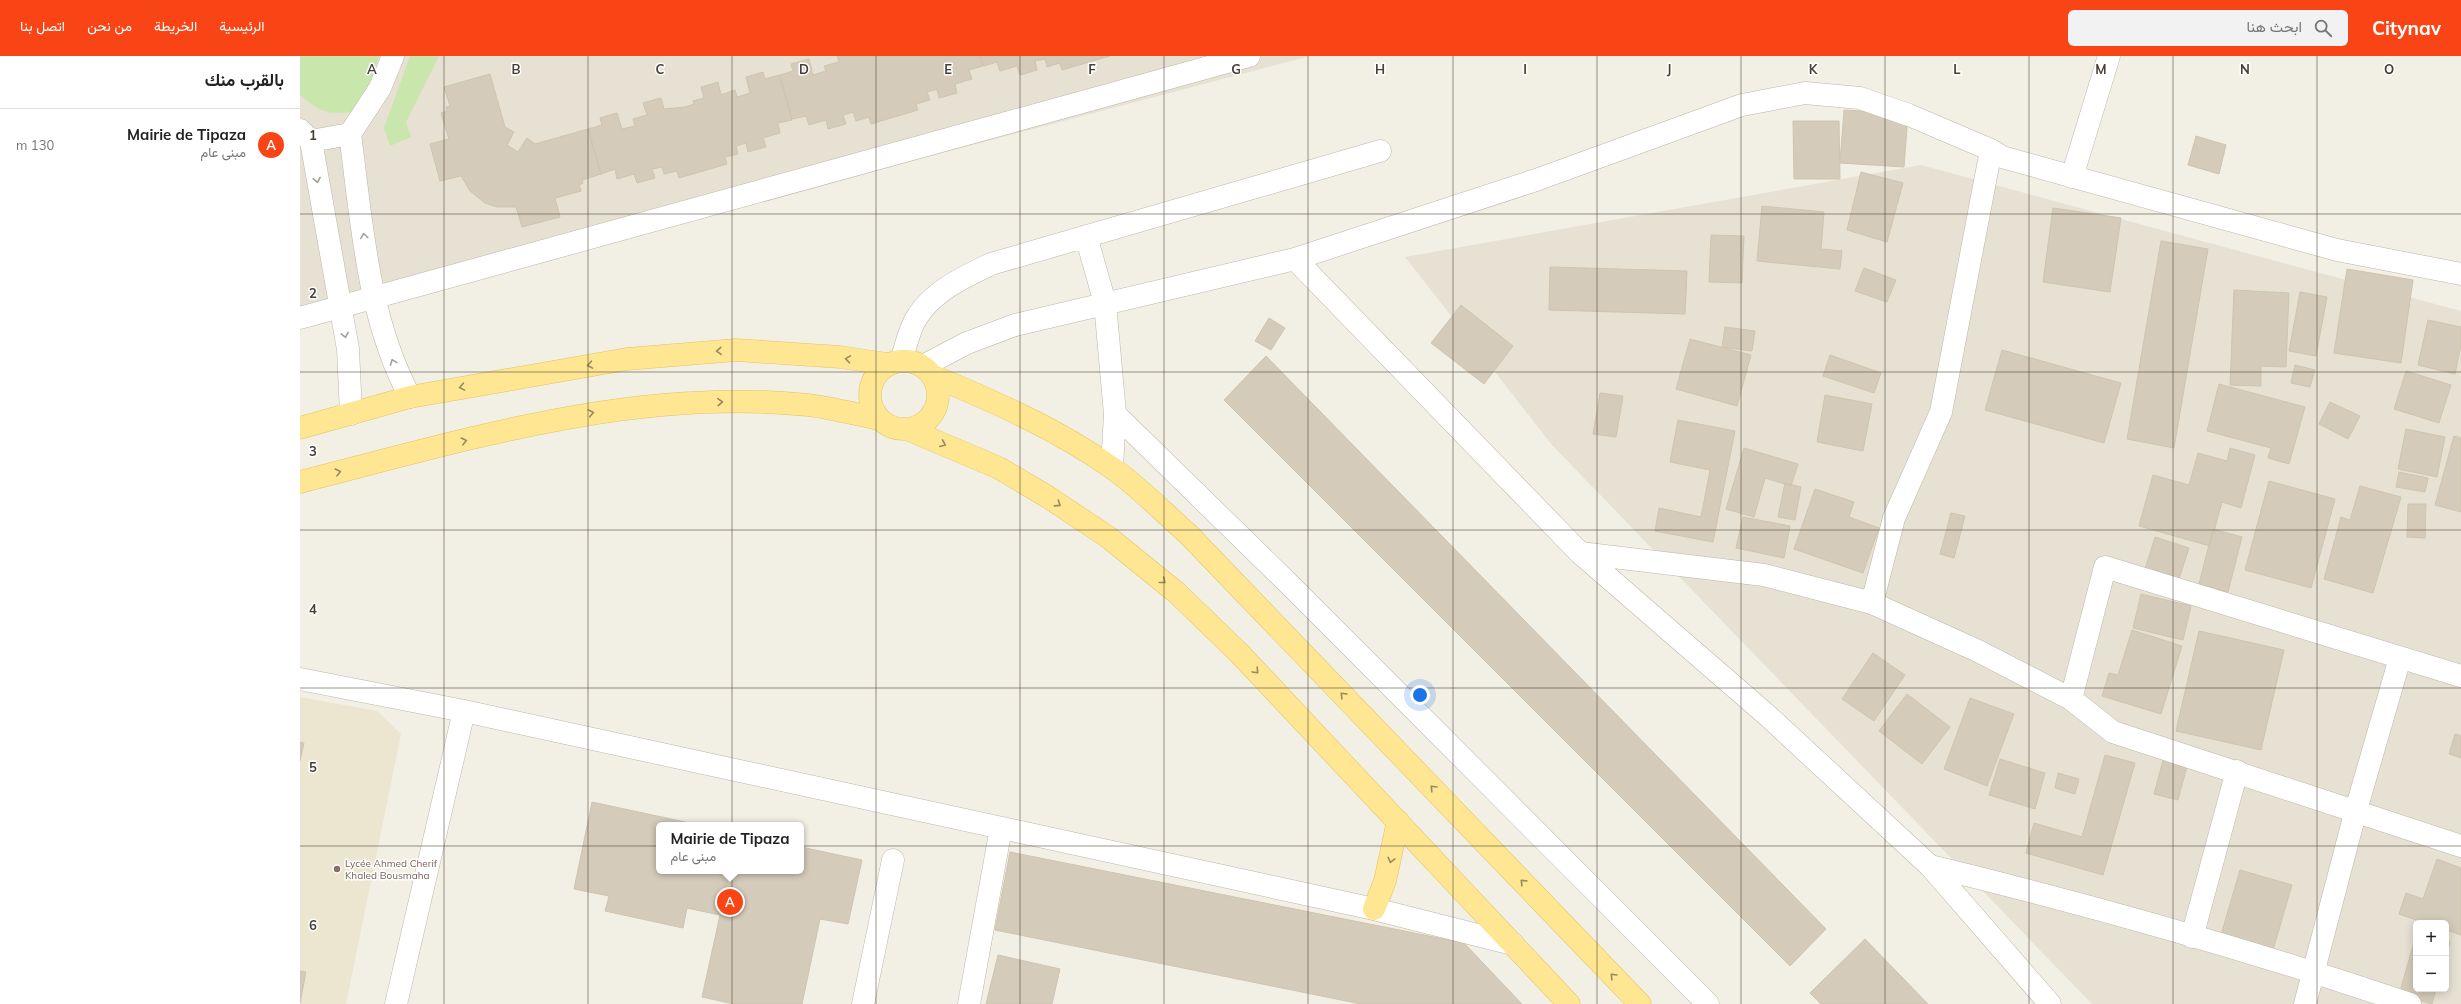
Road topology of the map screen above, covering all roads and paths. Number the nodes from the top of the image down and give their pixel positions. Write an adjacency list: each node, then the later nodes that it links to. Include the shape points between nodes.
1 (393, 56): 4 (street, via 380,88)
2 (1249, 56): 12 (street)
3 (2109, 56): 8 (street)
4 (350, 134): 5 (street); 12 (street, one-way to 4)
5 (305, 136): 14 (street, one-way to 14)
6 (1991, 150): 8 (street, via 2002,157); 10 (street, via 1909,115 1860,98 1805,93 1742,105 1536,180); 27 (street, via 1941,412 1894,518)
7 (1380, 151): 9 (street)
8 (2072, 177): 11 (street, via 2336,250)
9 (1086, 236): 13 (street); 16 (street, via 991,264 961,278 937,295 916,317)
10 (1295, 259): 13 (street); 26 (street)
11 (2461, 274)
12 (373, 299): 14 (street); 18 (street, one-way to 12, via 392,360)
13 (1105, 303): 17 (street, via 990,333 945,353); 20 (street)
14 (340, 308): 15 (street); 19 (street, one-way to 19, via 350,370)
15 (300, 318)
16 (894, 362): 17 (main road); 18 (main road, one-way to 18, via 736,350 665,354); 21 (main road, via 875,375 870,389 871,405)
17 (928, 371): 23 (main road, via 938,399 933,413 922,424); 24 (main road, via 1043,427)
18 (410, 397): 19 (main road)
19 (351, 414): 22 (main road)
20 (1115, 414): 24 (street); 49 (street, via 1291,586)
21 (879, 419): 23 (main road, via 887,425); 25 (main road, one-way to 21, via 596,412 670,404 731,402 807,405)
22 (300, 428)
23 (907, 429): 35 (main road, one-way to 35, via 999,468 1108,537 1178,593 1240,654)
24 (1112, 468): 48 (main road, one-way to 24, via 1188,534)
25 (300, 482)
26 (1580, 553): 27 (street, via 1764,575); 39 (street, via 1768,716)
27 (1872, 603): 31 (street, via 1978,650)
28 (2400, 658): 29 (street); 31 (street, via 2105,567); 34 (street)
29 (2461, 676)
30 (300, 679): 32 (street)
31 (2071, 700): 33 (street, via 2113,732)
32 (464, 710): 36 (street); 44 (street)
33 (2237, 772): 34 (street); 41 (street)
34 (2356, 810): 37 (street); 43 (street)
35 (1398, 821): 40 (main road, one-way to 40, via 1385,882); 42 (main road)
36 (1001, 828): 40 (street); 46 (street)
37 (2461, 846)
38 (893, 860): 45 (street)
39 (1930, 866): 41 (street); 50 (street)
40 (1374, 909): 42 (street)
41 (2192, 937): 43 (street)
42 (1514, 944): 47 (main road)
43 (2315, 973): 51 (street); 52 (street)
44 (396, 1004)
45 (863, 1004)
46 (969, 1004)
47 (1569, 1004)
48 (1640, 1004)
49 (1708, 1004)
50 (2050, 1004)
51 (2305, 1004)
52 (2410, 1004)

